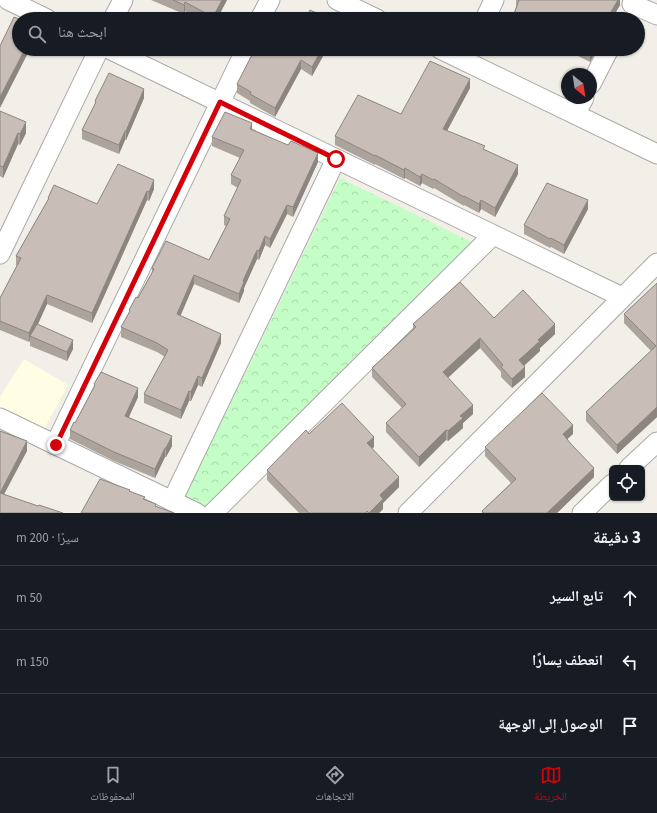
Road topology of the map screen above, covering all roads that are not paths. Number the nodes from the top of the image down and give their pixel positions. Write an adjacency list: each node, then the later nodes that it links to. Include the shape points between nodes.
1 (8, 0): 7 (street)
2 (123, 0): 8 (street)
3 (270, 0): 9 (street)
4 (494, 0): 11 (street)
5 (349, 2): 10 (street)
6 (631, 8): 12 (street)
7 (33, 12)
8 (117, 12)
9 (264, 12)
10 (365, 12)
11 (488, 12)
12 (657, 15)
13 (96, 56): 24 (street)
14 (124, 56): 19 (street)
15 (243, 56): 19 (street)
16 (469, 56): 20 (street)
17 (605, 56): 18 (street)
18 (597, 72)
19 (220, 102): 22 (street); 29 (street)
20 (579, 106): 21 (street)
21 (657, 154)
22 (336, 159): 23 (street); 32 (street)
23 (493, 235): 26 (street); 34 (street)
24 (0, 254)
25 (657, 263): 26 (street)
26 (622, 297): 35 (street)
27 (0, 418): 29 (street)
28 (657, 442): 30 (street)
29 (56, 445): 32 (street)
30 (632, 465)
31 (609, 487): 36 (street)
32 (172, 501): 33 (street)
33 (197, 513)
34 (214, 513)
35 (408, 513)
36 (582, 513)

